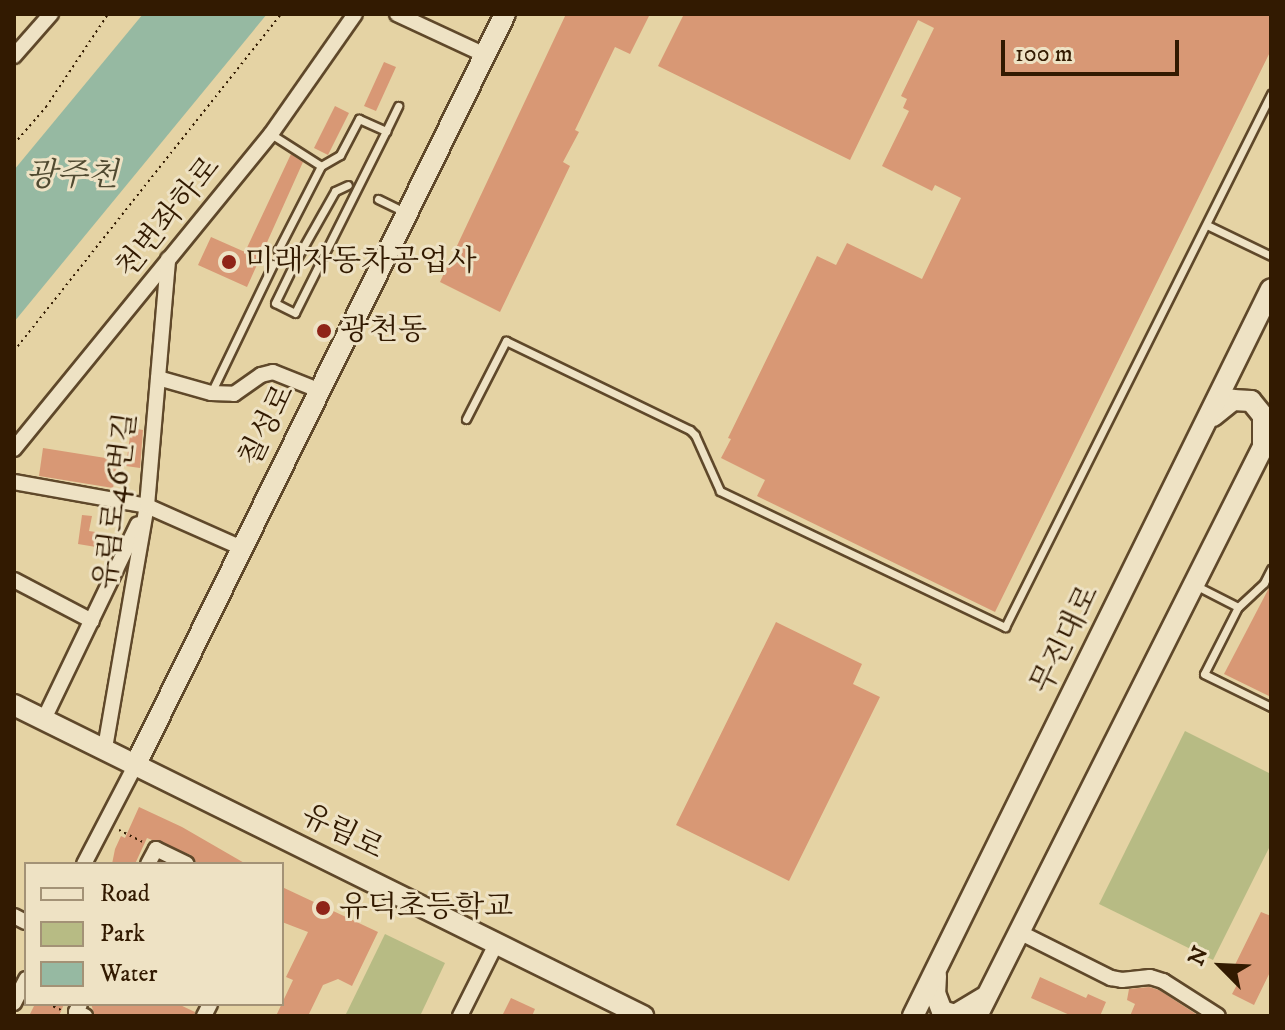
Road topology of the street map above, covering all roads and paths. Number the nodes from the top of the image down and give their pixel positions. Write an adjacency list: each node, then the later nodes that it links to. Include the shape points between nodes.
1 (51, 14): 8 (street)
2 (108, 14): 13 (path, via 46,107)
3 (281, 14): 24 (path)
4 (355, 14): 12 (street, 천변좌하로)
5 (397, 14): 7 (street)
6 (505, 14): 7 (street, 칠성로)
7 (485, 55): 17 (street, 칠성로)
8 (14, 56)
9 (1271, 94): 18 (lane)
10 (398, 106): 11 (lane)
11 (386, 131): 14 (lane, via 359,119 340,155); 21 (lane, via 295,313 275,303)
12 (271, 134): 14 (lane); 20 (street, 천변좌하로)
13 (14, 144)
14 (321, 166): 21 (lane, via 278,250)
15 (348, 185): 21 (lane, via 335,191)
16 (378, 199): 17 (lane)
17 (405, 212): 26 (street, 칠성로)
18 (1207, 225): 19 (lane); 28 (lane, via 1005,627 720,491 690,430 506,341)
19 (1271, 256)
20 (168, 259): 25 (street, 유림로46번길); 31 (street, 천변좌하로)
21 (296, 260)
22 (273, 264): 27 (lane)
23 (1271, 289): 29 (street, 무진대로)
24 (14, 351)
25 (158, 378): 27 (street); 33 (street, 유림로46번길)
26 (318, 390): 27 (street, via 273,372 234,394); 34 (street, 칠성로)
27 (211, 393)
28 (466, 419)
29 (1206, 423): 30 (street, via 1233,400 1251,401 1263,416); 52 (street, 무진대로)
30 (1267, 439): 37 (street)
31 (14, 449)
32 (14, 482): 33 (street)
33 (147, 506): 34 (street); 39 (street); 43 (street, 유림로46번길)
34 (242, 548): 44 (street, 칠성로)
35 (1271, 569): 38 (lane)
36 (14, 580): 39 (street)
37 (1193, 584): 38 (lane); 50 (street)
38 (1238, 607): 40 (lane, via 1204,674)
39 (92, 621): 42 (street)
40 (1271, 707)
41 (16, 711): 42 (street, 유림로)
42 (44, 719): 43 (street, 유림로)
43 (105, 748): 44 (street, 유림로)
44 (136, 764): 47 (street, 칠성로); 51 (street, 유림로)
45 (119, 830): 46 (path)
46 (156, 849): 48 (street); 49 (street)
47 (85, 862)
48 (149, 862)
49 (183, 862)
50 (1019, 932): 54 (street); 62 (street, via 1111,978 1163,981)
51 (496, 944): 58 (street); 59 (street, 유림로)
52 (937, 968): 54 (street, via 935,993 942,1011 966,1011); 60 (street, 무진대로)
53 (24, 983): 55 (street)
54 (988, 994): 61 (street)
55 (14, 1003)
56 (57, 1006): 57 (path)
57 (80, 1011)
58 (460, 1016)
59 (643, 1016)
60 (913, 1016)
61 (977, 1016)
62 (1218, 1016)

